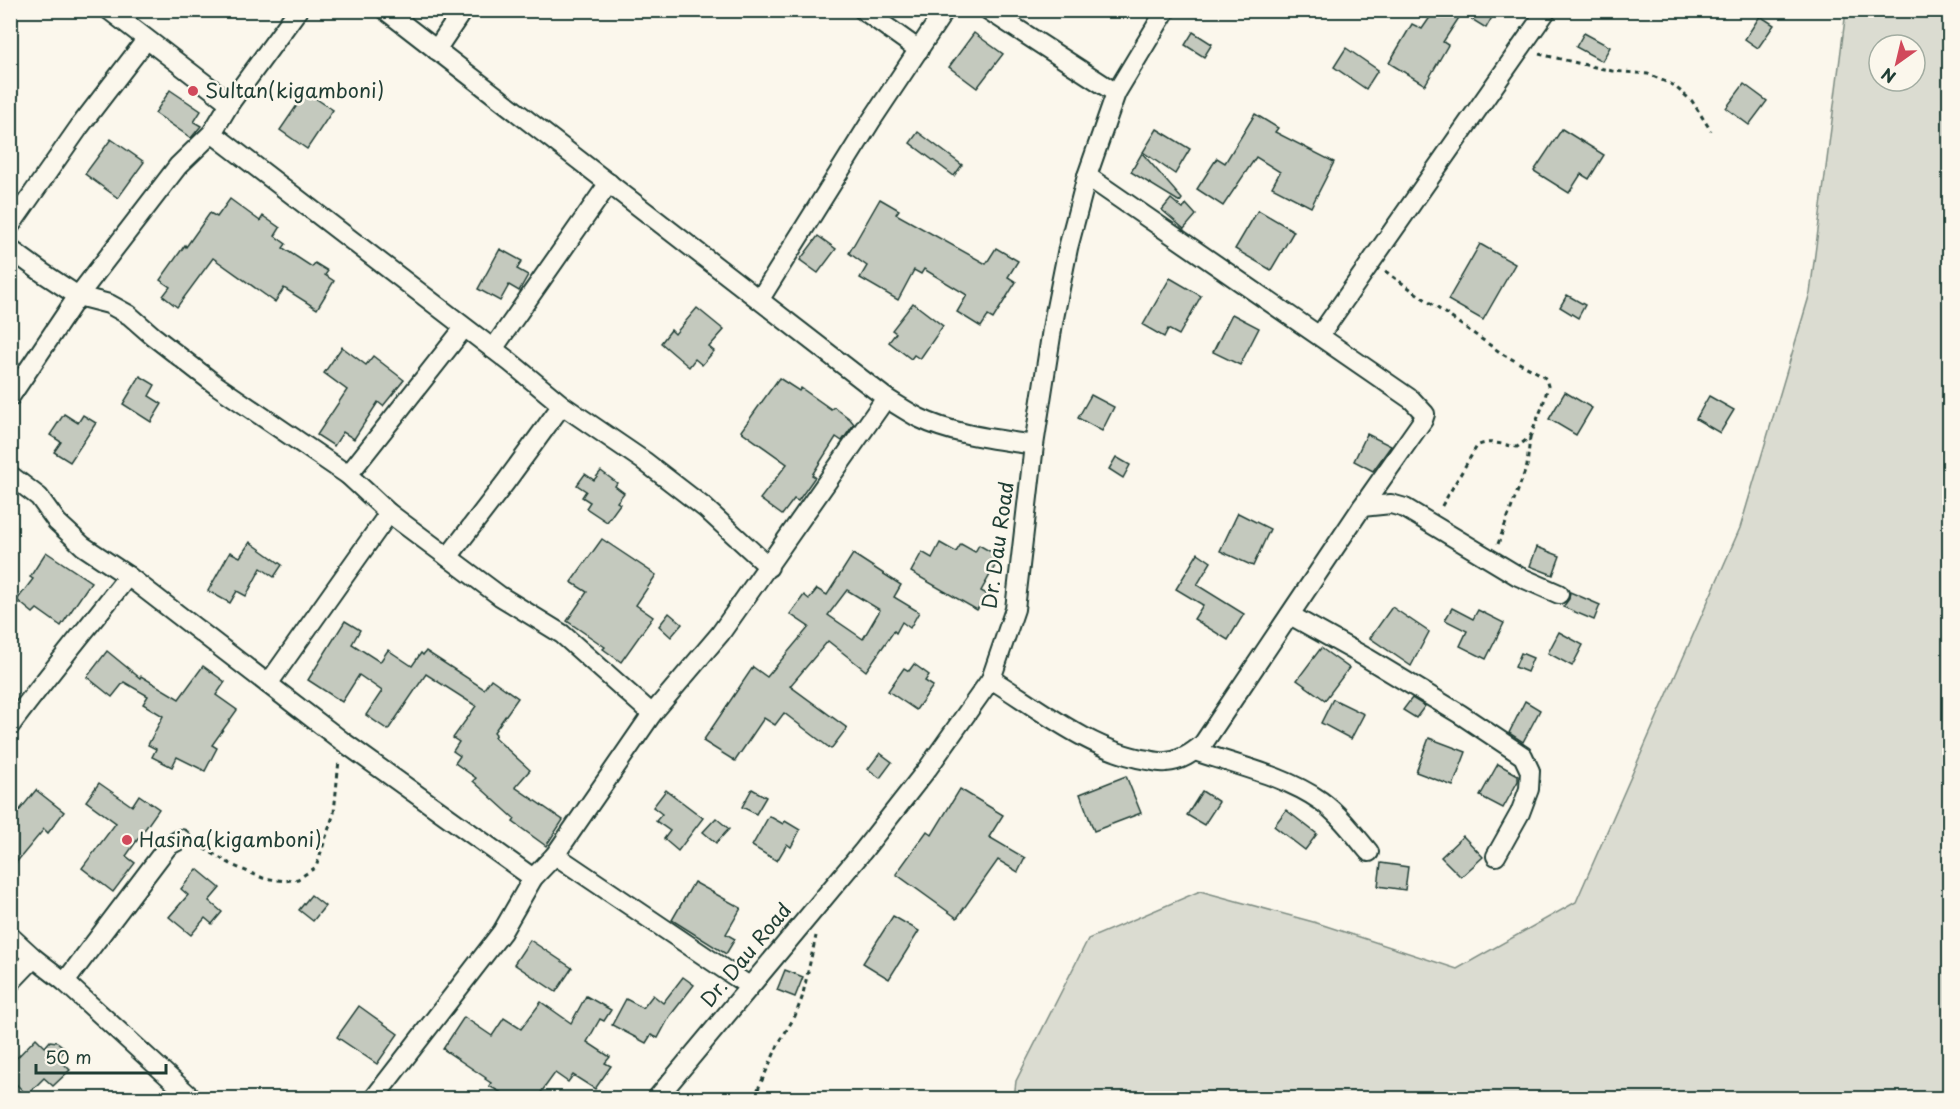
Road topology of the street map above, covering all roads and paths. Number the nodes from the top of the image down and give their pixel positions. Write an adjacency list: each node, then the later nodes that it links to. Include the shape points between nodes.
1 (109, 10): 10 (street)
2 (298, 10): 15 (street)
3 (385, 10): 11 (street)
4 (463, 10): 11 (street)
5 (863, 10): 12 (street)
6 (945, 10): 12 (street)
7 (988, 10): 14 (street)
8 (1166, 10): 14 (street, Dr. Dau Road)
9 (1547, 10): 13 (street)
10 (146, 40): 15 (street); 20 (street)
11 (436, 50): 19 (street)
12 (919, 50): 24 (street)
13 (1519, 50): 16 (path, via 1612,71 1648,74 1672,85 1692,101); 22 (street)
14 (1116, 93): 18 (street, Dr. Dau Road)
15 (230, 103): 17 (street)
16 (1711, 131)
17 (212, 133): 23 (street, via 178,166); 25 (street)
18 (1087, 176): 26 (street); 32 (street, Dr. Dau Road, via 1053,323)
19 (609, 183): 24 (street); 27 (street)
20 (10, 226)
21 (10, 249): 23 (street)
22 (1371, 262): 26 (street); 31 (path, via 1504,355 1546,379 1544,405)
23 (78, 296): 28 (street); 34 (street, via 109,304 129,315 216,385)
24 (760, 299): 29 (street)
25 (464, 328): 27 (street); 34 (street)
26 (1320, 335): 35 (street, via 1412,400 1425,414)
27 (493, 349): 30 (street)
28 (10, 397)
29 (886, 398): 32 (street, via 919,418 946,428); 40 (street)
30 (562, 405): 38 (street); 40 (street, via 705,508)
31 (1530, 437): 37 (path, via 1516,447 1493,442 1477,446 1443,506); 39 (path, via 1527,466)
32 (1034, 445): 44 (street, Dr. Dau Road, via 1015,609)
33 (10, 475): 41 (street, via 39,497 57,522 83,546)
34 (348, 475): 36 (street)
35 (1362, 507): 37 (street, via 1391,504); 43 (street)
36 (389, 513): 38 (street); 45 (street)
37 (1428, 521): 39 (street)
38 (448, 557): 46 (street, via 561,634)
39 (1492, 560): 42 (street)
40 (769, 567): 46 (street, via 720,634)
41 (128, 576): 45 (street); 47 (street)
42 (1559, 594)
43 (1290, 615): 49 (street); 53 (street, via 1414,686 1523,756 1530,771 1529,789)
44 (991, 679): 49 (street, via 1110,750 1166,762); 60 (street, Dr. Dau Road, via 877,833)
45 (268, 684): 48 (street)
46 (652, 714): 52 (street)
47 (10, 726)
48 (342, 741): 50 (path, via 334,813 328,832 316,867 298,879 263,878); 54 (street)
49 (1195, 751): 51 (street, via 1273,777 1321,801)
50 (181, 839): 58 (street, via 168,846)
51 (1369, 852)
52 (555, 855): 54 (street); 60 (street)
53 (1496, 856)
54 (533, 878): 62 (street, via 502,932)
55 (817, 931): 64 (path, via 802,998)
56 (10, 936): 57 (street)
57 (34, 958): 58 (street); 59 (street)
58 (65, 982): 61 (street)
59 (10, 983)
60 (749, 986): 63 (street, Dr. Dau Road)
61 (192, 1098)
62 (374, 1098)
63 (657, 1098)
64 (754, 1098)

